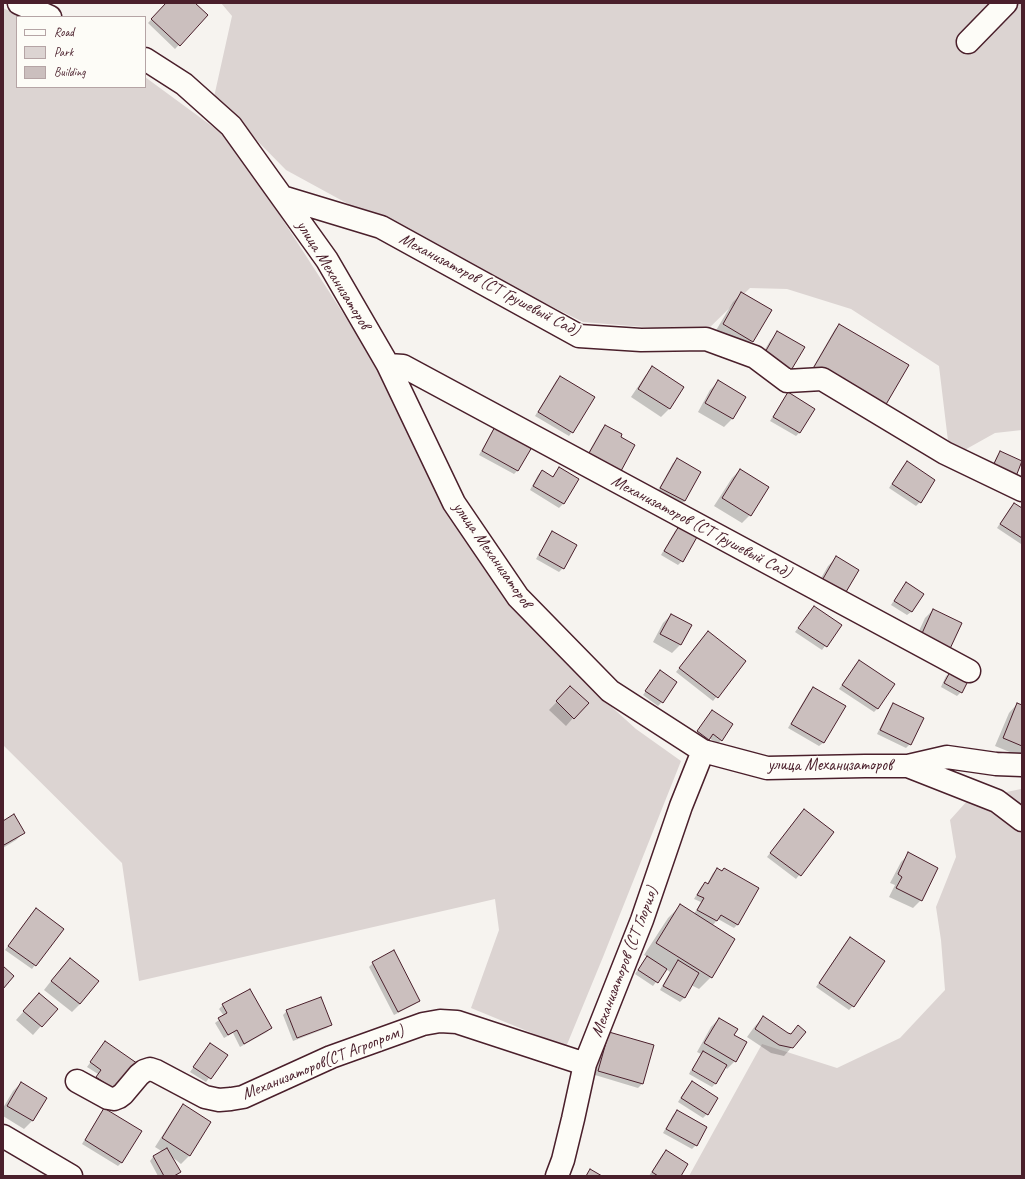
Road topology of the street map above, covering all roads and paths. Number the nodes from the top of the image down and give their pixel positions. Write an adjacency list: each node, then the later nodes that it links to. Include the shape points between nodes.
1 (19, 3): 3 (street)
2 (1006, 3): 4 (street)
3 (48, 16)
4 (968, 42)
5 (146, 60): 6 (street, улица Механизаторов, via 184,84 231,126)
6 (282, 197): 7 (street, улица Механизаторов, via 327,260); 8 (street, Механизаторов (СТ Грушевый Сад), via 381,227 579,336 641,340 706,339 755,357 787,381 822,379 945,453)
7 (388, 365): 9 (street, Механизаторов (СТ Грушевый Сад), via 403,366); 10 (street, улица Механизаторов, via 454,503 518,597 610,691)
8 (1022, 490)
9 (970, 671)
10 (703, 751): 12 (street, улица Механизаторов, via 767,768); 14 (street, Механизаторов (СТ Глория), via 681,806 642,920)
11 (1022, 765): 12 (street, улица Механизаторов, via 947,757)
12 (908, 766): 13 (street, via 997,801)
13 (1022, 820)
14 (585, 1064): 15 (street, Механизаторов(СТ Агропром), via 456,1022 440,1021 423,1024 331,1057 231,1100 204,1097 150,1069 139,1075 123,1094 114,1099); 18 (street, Механизаторов (СТ Глория))
15 (77, 1082)
16 (3, 1136): 17 (street)
17 (72, 1176)
18 (558, 1176)

